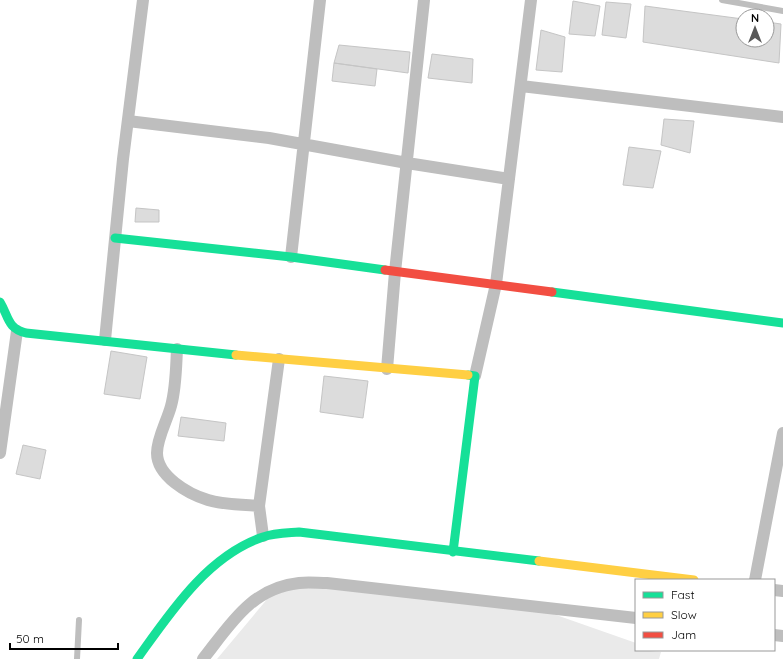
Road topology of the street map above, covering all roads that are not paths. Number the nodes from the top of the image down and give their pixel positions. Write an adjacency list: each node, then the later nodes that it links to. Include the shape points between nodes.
1 (143, 0): 9 (street)
2 (320, 0): 10 (street)
3 (424, 0): 11 (street)
4 (531, 0): 7 (street)
5 (722, 0): 6 (lane)
6 (783, 11)
7 (521, 86): 8 (street); 12 (street)
8 (783, 117)
9 (128, 121): 10 (street); 13 (street)
10 (304, 144): 11 (street); 14 (street)
11 (407, 163): 12 (street); 15 (street)
12 (509, 179): 16 (street)
13 (115, 238): 14 (street); 20 (street)
14 (291, 257): 15 (street)
15 (395, 272): 16 (street); 23 (street)
16 (496, 284): 18 (street); 24 (street)
17 (0, 302): 19 (street, via 10,325)
18 (783, 323)
19 (17, 332): 20 (street); 26 (street)
20 (105, 340): 21 (street)
21 (177, 349): 22 (street); 27 (street, via 172,406 157,452 162,470 196,496 221,502)
22 (279, 359): 23 (street); 27 (street)
23 (387, 369): 24 (street)
24 (475, 376): 29 (street)
25 (783, 433): 31 (street)
26 (0, 453)
27 (259, 506): 28 (street)
28 (263, 536): 29 (street, via 299,532); 35 (street, via 229,554 201,580 173,610)
29 (453, 552): 30 (street)
30 (685, 579)
31 (755, 579)
32 (635, 618): 36 (street, via 327,583 298,583 270,590 243,608)
33 (79, 620): 34 (lane)
34 (77, 659)
35 (137, 659)
36 (203, 659)

